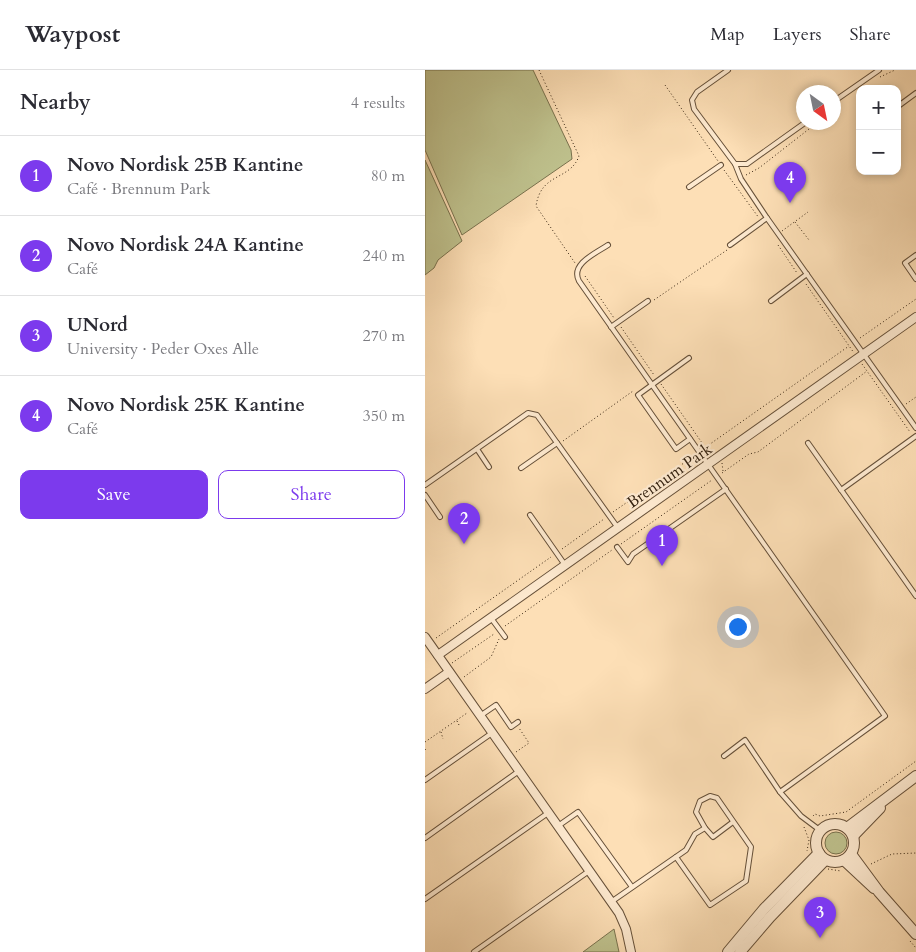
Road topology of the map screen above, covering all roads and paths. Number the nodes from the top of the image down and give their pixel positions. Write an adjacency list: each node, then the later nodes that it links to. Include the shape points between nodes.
1 (539, 70): 26 (path, via 579,156 572,167 542,186 536,206)
2 (728, 70): 12 (lane, via 697,92 692,100 694,109)
3 (879, 70): 8 (lane)
4 (895, 70): 5 (path)
5 (874, 81)
6 (665, 85): 13 (path)
7 (916, 93): 9 (lane)
8 (841, 96)
9 (901, 104)
10 (796, 129): 12 (lane, via 747,164)
11 (808, 130): 14 (path)
12 (735, 164): 14 (lane)
13 (721, 165): 15 (lane); 18 (path)
14 (741, 179): 17 (lane)
15 (689, 187)
16 (808, 212): 19 (path)
17 (767, 218): 18 (lane); 27 (lane)
18 (762, 222): 24 (lane)
19 (795, 222): 20 (path); 22 (path)
20 (785, 229)
21 (773, 238): 28 (path)
22 (809, 240)
23 (608, 245): 26 (lane)
24 (731, 246): 32 (path)
25 (916, 255): 29 (lane, via 905,263)
26 (578, 266): 34 (path); 35 (lane, via 577,277)
27 (807, 274): 28 (lane); 36 (lane)
28 (801, 279): 31 (lane); 37 (path)
29 (916, 279)
30 (916, 299): 36 (path)
31 (771, 300)
32 (649, 302): 34 (lane)
33 (916, 317): 38 (street, Brennum Park)
34 (617, 323): 35 (lane); 42 (path)
35 (611, 327): 43 (lane)
36 (856, 341): 38 (lane)
37 (849, 346): 38 (path); 52 (path)
38 (861, 356): 40 (lane); 41 (path); 55 (street, Brennum Park)
39 (689, 358): 42 (lane)
40 (873, 366): 41 (path); 46 (lane)
41 (866, 371): 48 (path); 59 (path, via 758,452 749,454)
42 (658, 380): 43 (lane); 52 (path)
43 (652, 385): 49 (lane); 49 (lane, via 638,395 676,449)
44 (634, 391): 51 (path)
45 (916, 397): 46 (path)
46 (902, 407): 47 (lane)
47 (916, 428)
48 (915, 437): 63 (lane)
49 (690, 439): 54 (lane)
50 (808, 443): 63 (lane)
51 (558, 444): 53 (lane, via 537,415 528,413); 58 (lane); 66 (lane)
52 (705, 447): 54 (path); 55 (path, via 714,450)
53 (477, 449): 57 (lane); 61 (lane)
54 (699, 452): 56 (lane); 66 (path)
55 (718, 457): 56 (street, Brennum Park); 59 (path, via 723,463)
56 (709, 464): 60 (lane); 68 (street, Brennum Park)
57 (489, 467)
58 (521, 468)
59 (723, 472): 60 (path)
60 (717, 477): 62 (lane); 69 (path)
61 (425, 485)
62 (726, 489): 69 (lane, via 633,554 628,562); 95 (lane, via 885,716)
63 (841, 490): 72 (lane)
64 (425, 495): 67 (lane)
65 (530, 515): 70 (lane)
66 (609, 515): 68 (lane); 70 (path)
67 (440, 517)
68 (618, 528): 71 (street, Brennum Park)
69 (617, 546): 74 (path)
70 (556, 553): 71 (lane); 76 (path)
71 (565, 566): 73 (street, Brennum Park)
72 (916, 596)
73 (491, 618): 74 (lane); 78 (street, Brennum Park)
74 (500, 630): 75 (lane); 79 (path)
75 (505, 637)
76 (427, 640): 78 (street)
77 (500, 640): 80 (path, via 491,657)
78 (438, 655): 79 (street)
79 (447, 670): 80 (street); 81 (street)
80 (456, 682): 82 (street)
81 (425, 689)
82 (476, 717): 83 (path, via 468,712); 84 (lane, via 496,705 511,727); 87 (street)
83 (456, 720): 85 (path); 86 (path)
84 (517, 723): 91 (path, via 529,743)
85 (460, 727)
86 (440, 732): 88 (path); 89 (path)
87 (492, 733): 91 (street); 94 (lane)
88 (443, 739)
89 (425, 742)
90 (723, 756): 95 (lane, via 745,740)
91 (509, 757): 92 (street)
92 (519, 771): 96 (street); 102 (lane)
93 (916, 776): 101 (street)
94 (425, 780)
95 (780, 792): 100 (lane, via 801,816)
96 (548, 812): 98 (street); 113 (lane)
97 (733, 822): 99 (lane, via 713,836); 99 (lane, via 717,798 710,796 700,801 696,812); 105 (lane, via 751,847 746,881 711,905)
98 (558, 826): 108 (street); 111 (lane, via 578,812)
99 (705, 828): 105 (lane, via 695,834 686,850)
100 (821, 831): 101 (street, via 836,824); 104 (street, via 816,842)
101 (850, 832): 106 (street, via 853,848)
102 (425, 838)
103 (916, 853): 107 (path, via 885,856)
104 (822, 856): 106 (street, via 838,862); 109 (street); 119 (street, via 764,909)
105 (677, 857): 111 (lane)
106 (847, 857): 107 (street); 112 (street, via 863,880)
107 (863, 869): 112 (street)
108 (589, 871): 114 (street); 117 (lane)
109 (812, 872): 110 (path, via 816,876 835,869); 120 (street)
110 (846, 873)
111 (632, 887): 114 (lane)
112 (879, 892): 115 (street)
113 (425, 899)
114 (611, 902): 118 (street, via 626,929)
115 (913, 938): 116 (path)
116 (916, 948)
117 (473, 952)
118 (631, 952)
119 (729, 952)
120 (741, 952)

